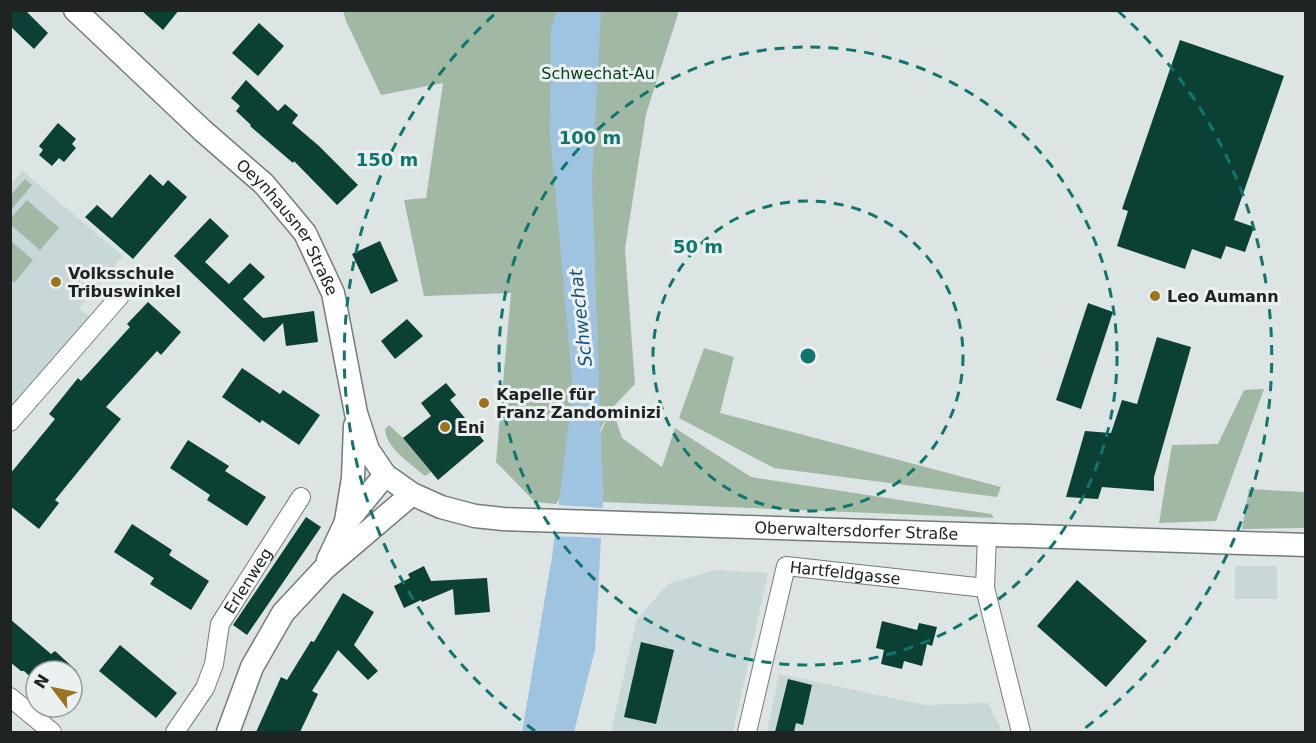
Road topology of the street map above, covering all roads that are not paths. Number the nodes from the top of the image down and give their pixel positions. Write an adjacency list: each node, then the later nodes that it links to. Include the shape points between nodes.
1 (75, 10): 3 (street, Oeynhausner Straße, via 264,184 305,233 333,293)
2 (120, 296): 4 (street)
3 (356, 413): 5 (street, Oeynhausner Straße, via 368,450); 8 (street, via 353,478)
4 (10, 422)
5 (385, 475): 6 (street, Oeynhausner Straße); 8 (street)
6 (412, 494): 9 (street, Oberwaltersdorfer Straße, via 475,516 515,519); 11 (street)
7 (301, 497): 15 (street, Erlenweg, via 220,624 214,664 205,688)
8 (345, 524): 11 (street)
9 (987, 535): 10 (street, Oberwaltersdorfer Straße); 12 (street)
10 (1305, 545)
11 (324, 569): 16 (street, via 283,613 252,667)
12 (985, 588): 17 (street, Hartfeldgasse, via 786,566); 18 (street)
13 (10, 697): 14 (street)
14 (52, 732)
15 (175, 732)
16 (228, 732)
17 (747, 732)
18 (1021, 732)

